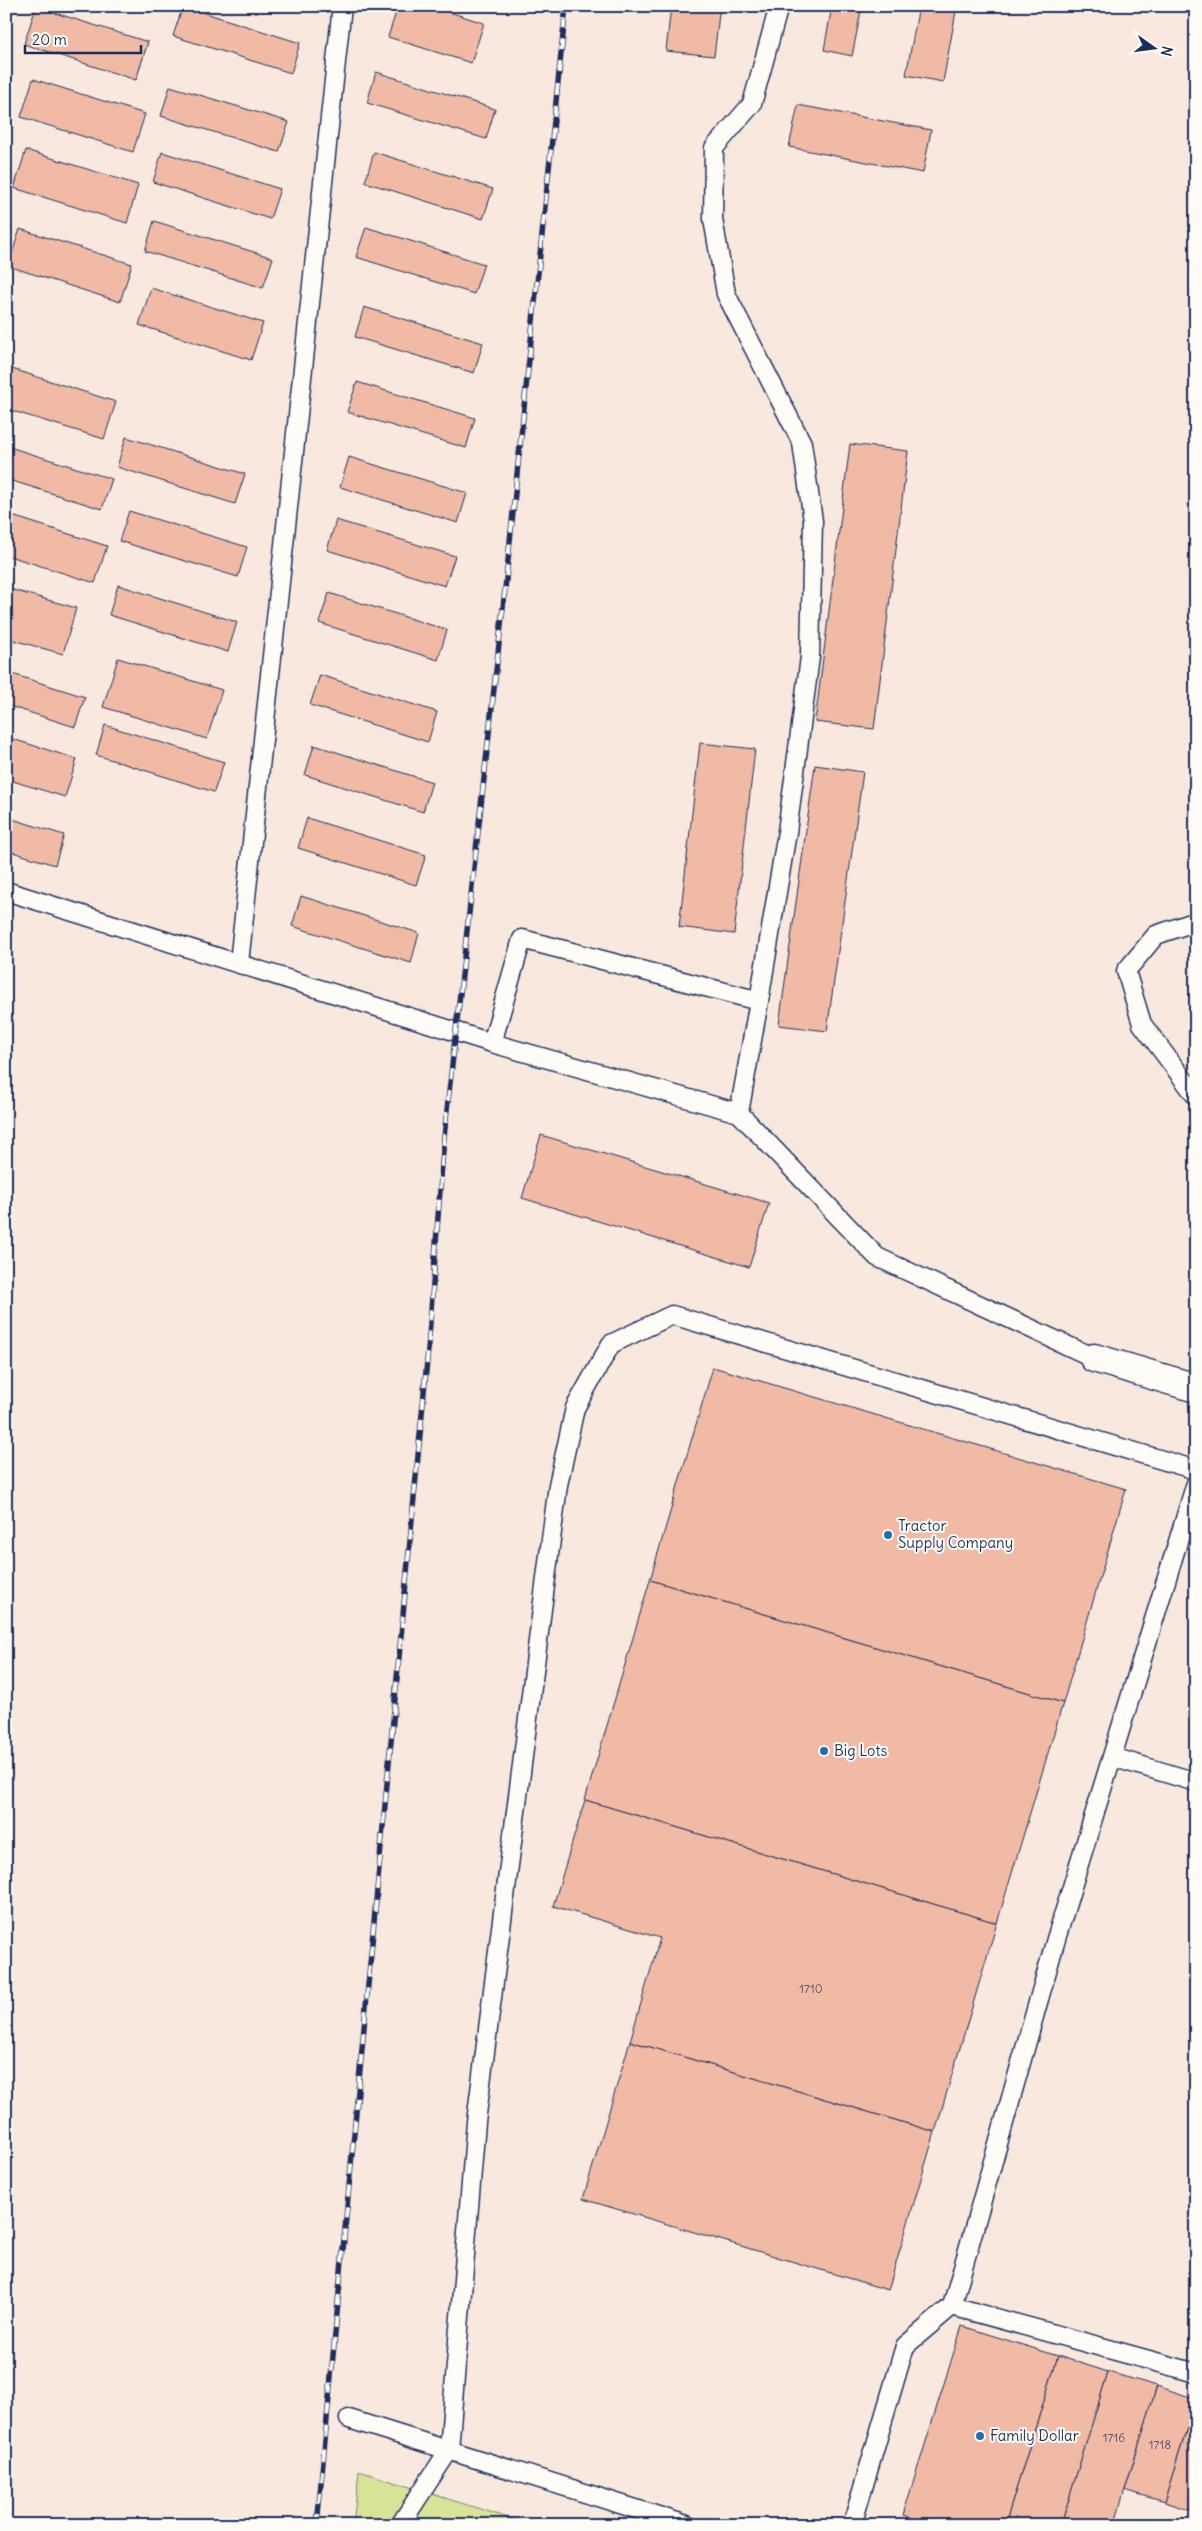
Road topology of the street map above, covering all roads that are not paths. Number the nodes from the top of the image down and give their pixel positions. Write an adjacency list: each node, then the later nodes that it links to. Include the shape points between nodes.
1 (342, 6): 5 (lane)
2 (779, 6): 6 (lane, via 752,104 714,148 713,218 726,294 802,443 813,521 810,657 787,832)
3 (6, 891): 5 (lane)
4 (1196, 927): 8 (lane, via 1191,923 1156,935 1126,971 1142,1024)
5 (239, 962): 7 (lane)
6 (758, 1001): 7 (lane, via 522,939); 9 (lane)
7 (492, 1043): 9 (lane)
8 (1196, 1096)
9 (739, 1113): 10 (lane, via 877,1258)
10 (1094, 1358): 11 (street)
11 (1196, 1388)
12 (1196, 1470): 19 (lane, via 672,1315 611,1344 575,1408 558,1485 476,2122)
13 (1196, 1483): 14 (lane)
14 (1112, 1756): 15 (lane); 16 (lane, via 1056,1939)
15 (1196, 1782)
16 (952, 2306): 17 (lane); 22 (lane, via 906,2346)
17 (1196, 2373)
18 (349, 2419): 19 (lane)
19 (449, 2450): 20 (lane); 21 (lane)
20 (400, 2525)
21 (687, 2525)
22 (852, 2525)

